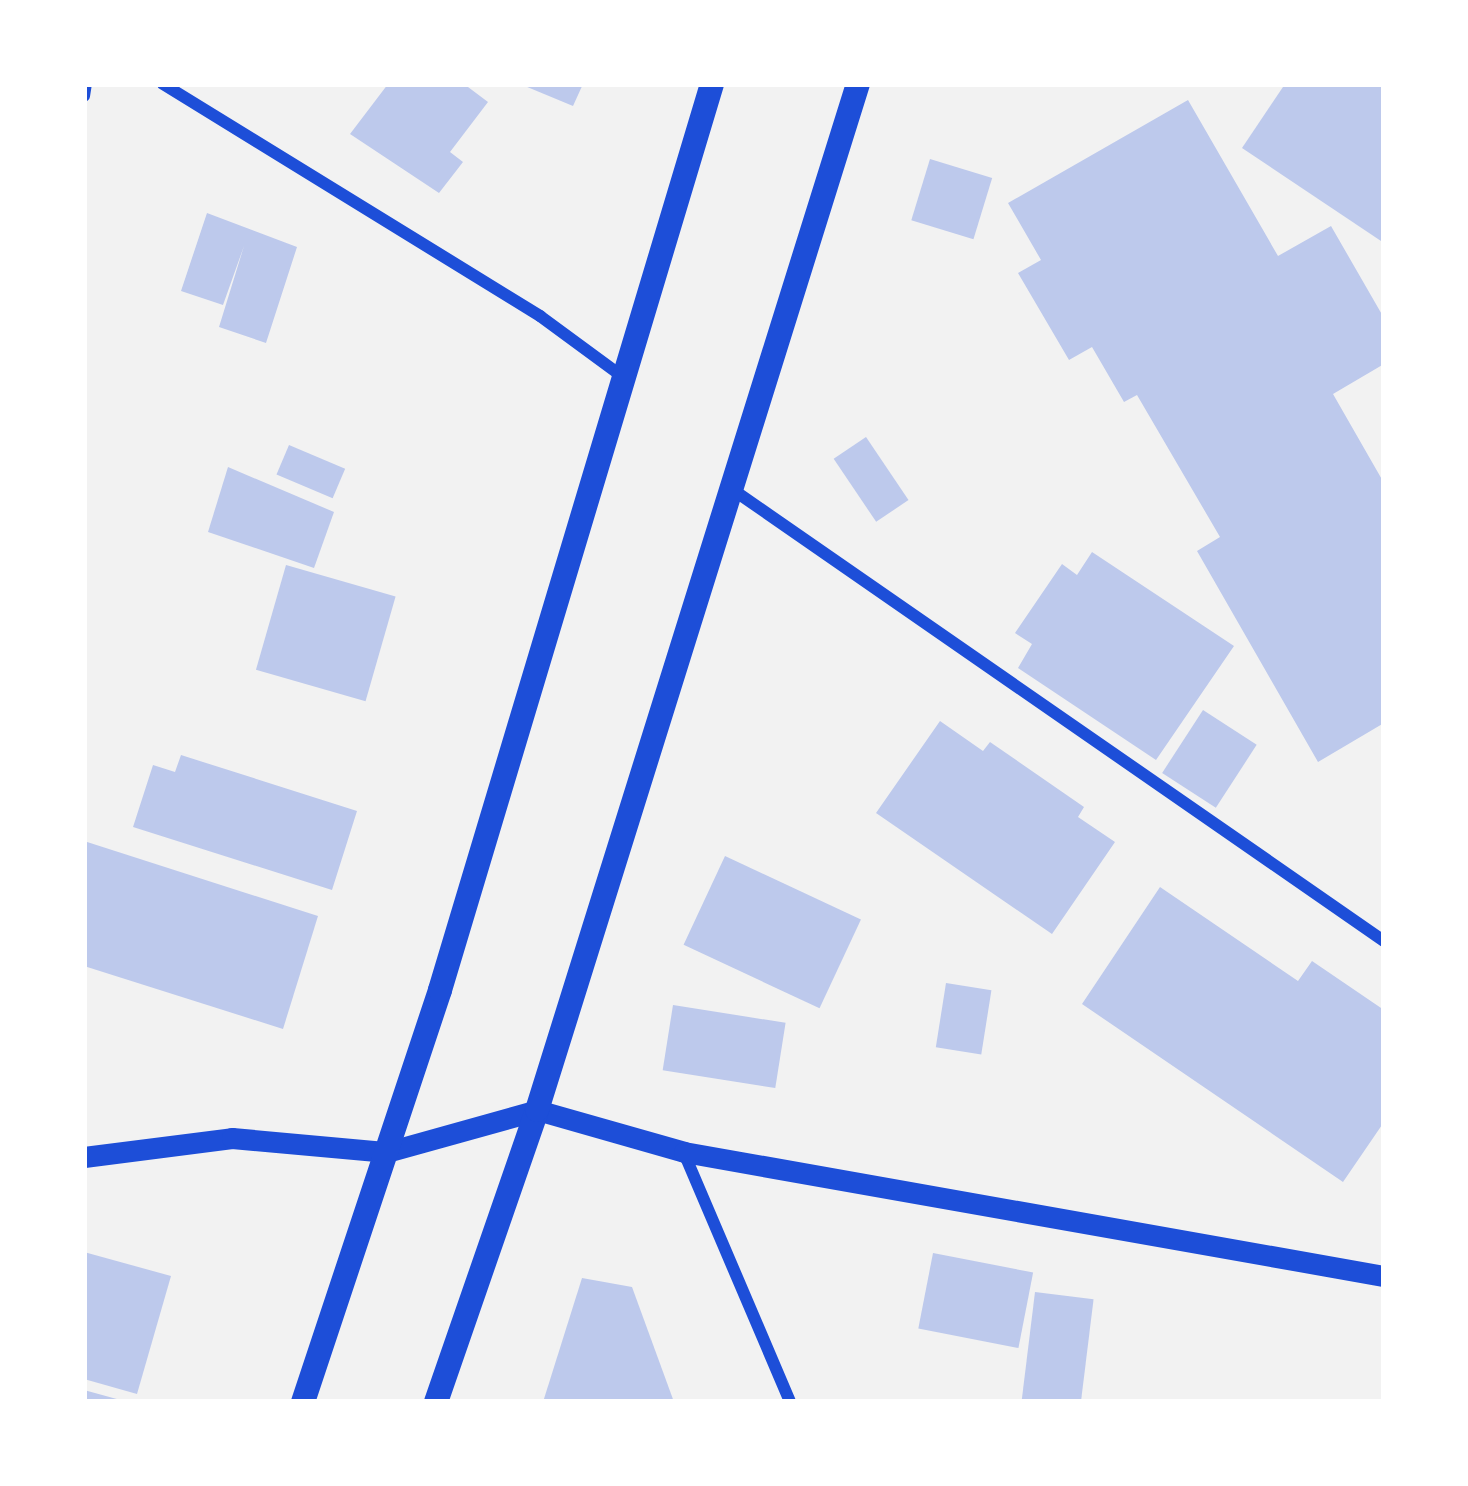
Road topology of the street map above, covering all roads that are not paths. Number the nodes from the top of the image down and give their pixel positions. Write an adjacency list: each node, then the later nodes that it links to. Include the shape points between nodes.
1 (86, 84): 5 (street)
2 (163, 84): 6 (street, via 540,316)
3 (712, 84): 6 (main road)
4 (858, 84): 7 (main road)
5 (84, 96)
6 (623, 377): 10 (main road)
7 (729, 487): 8 (street); 9 (main road)
8 (1384, 941)
9 (537, 1110): 10 (street); 11 (street); 15 (main road)
10 (387, 1151): 12 (street, via 232,1138); 14 (main road)
11 (684, 1152): 13 (street); 16 (street)
12 (84, 1157)
13 (1384, 1276)
14 (303, 1402)
15 (436, 1402)
16 (790, 1402)

